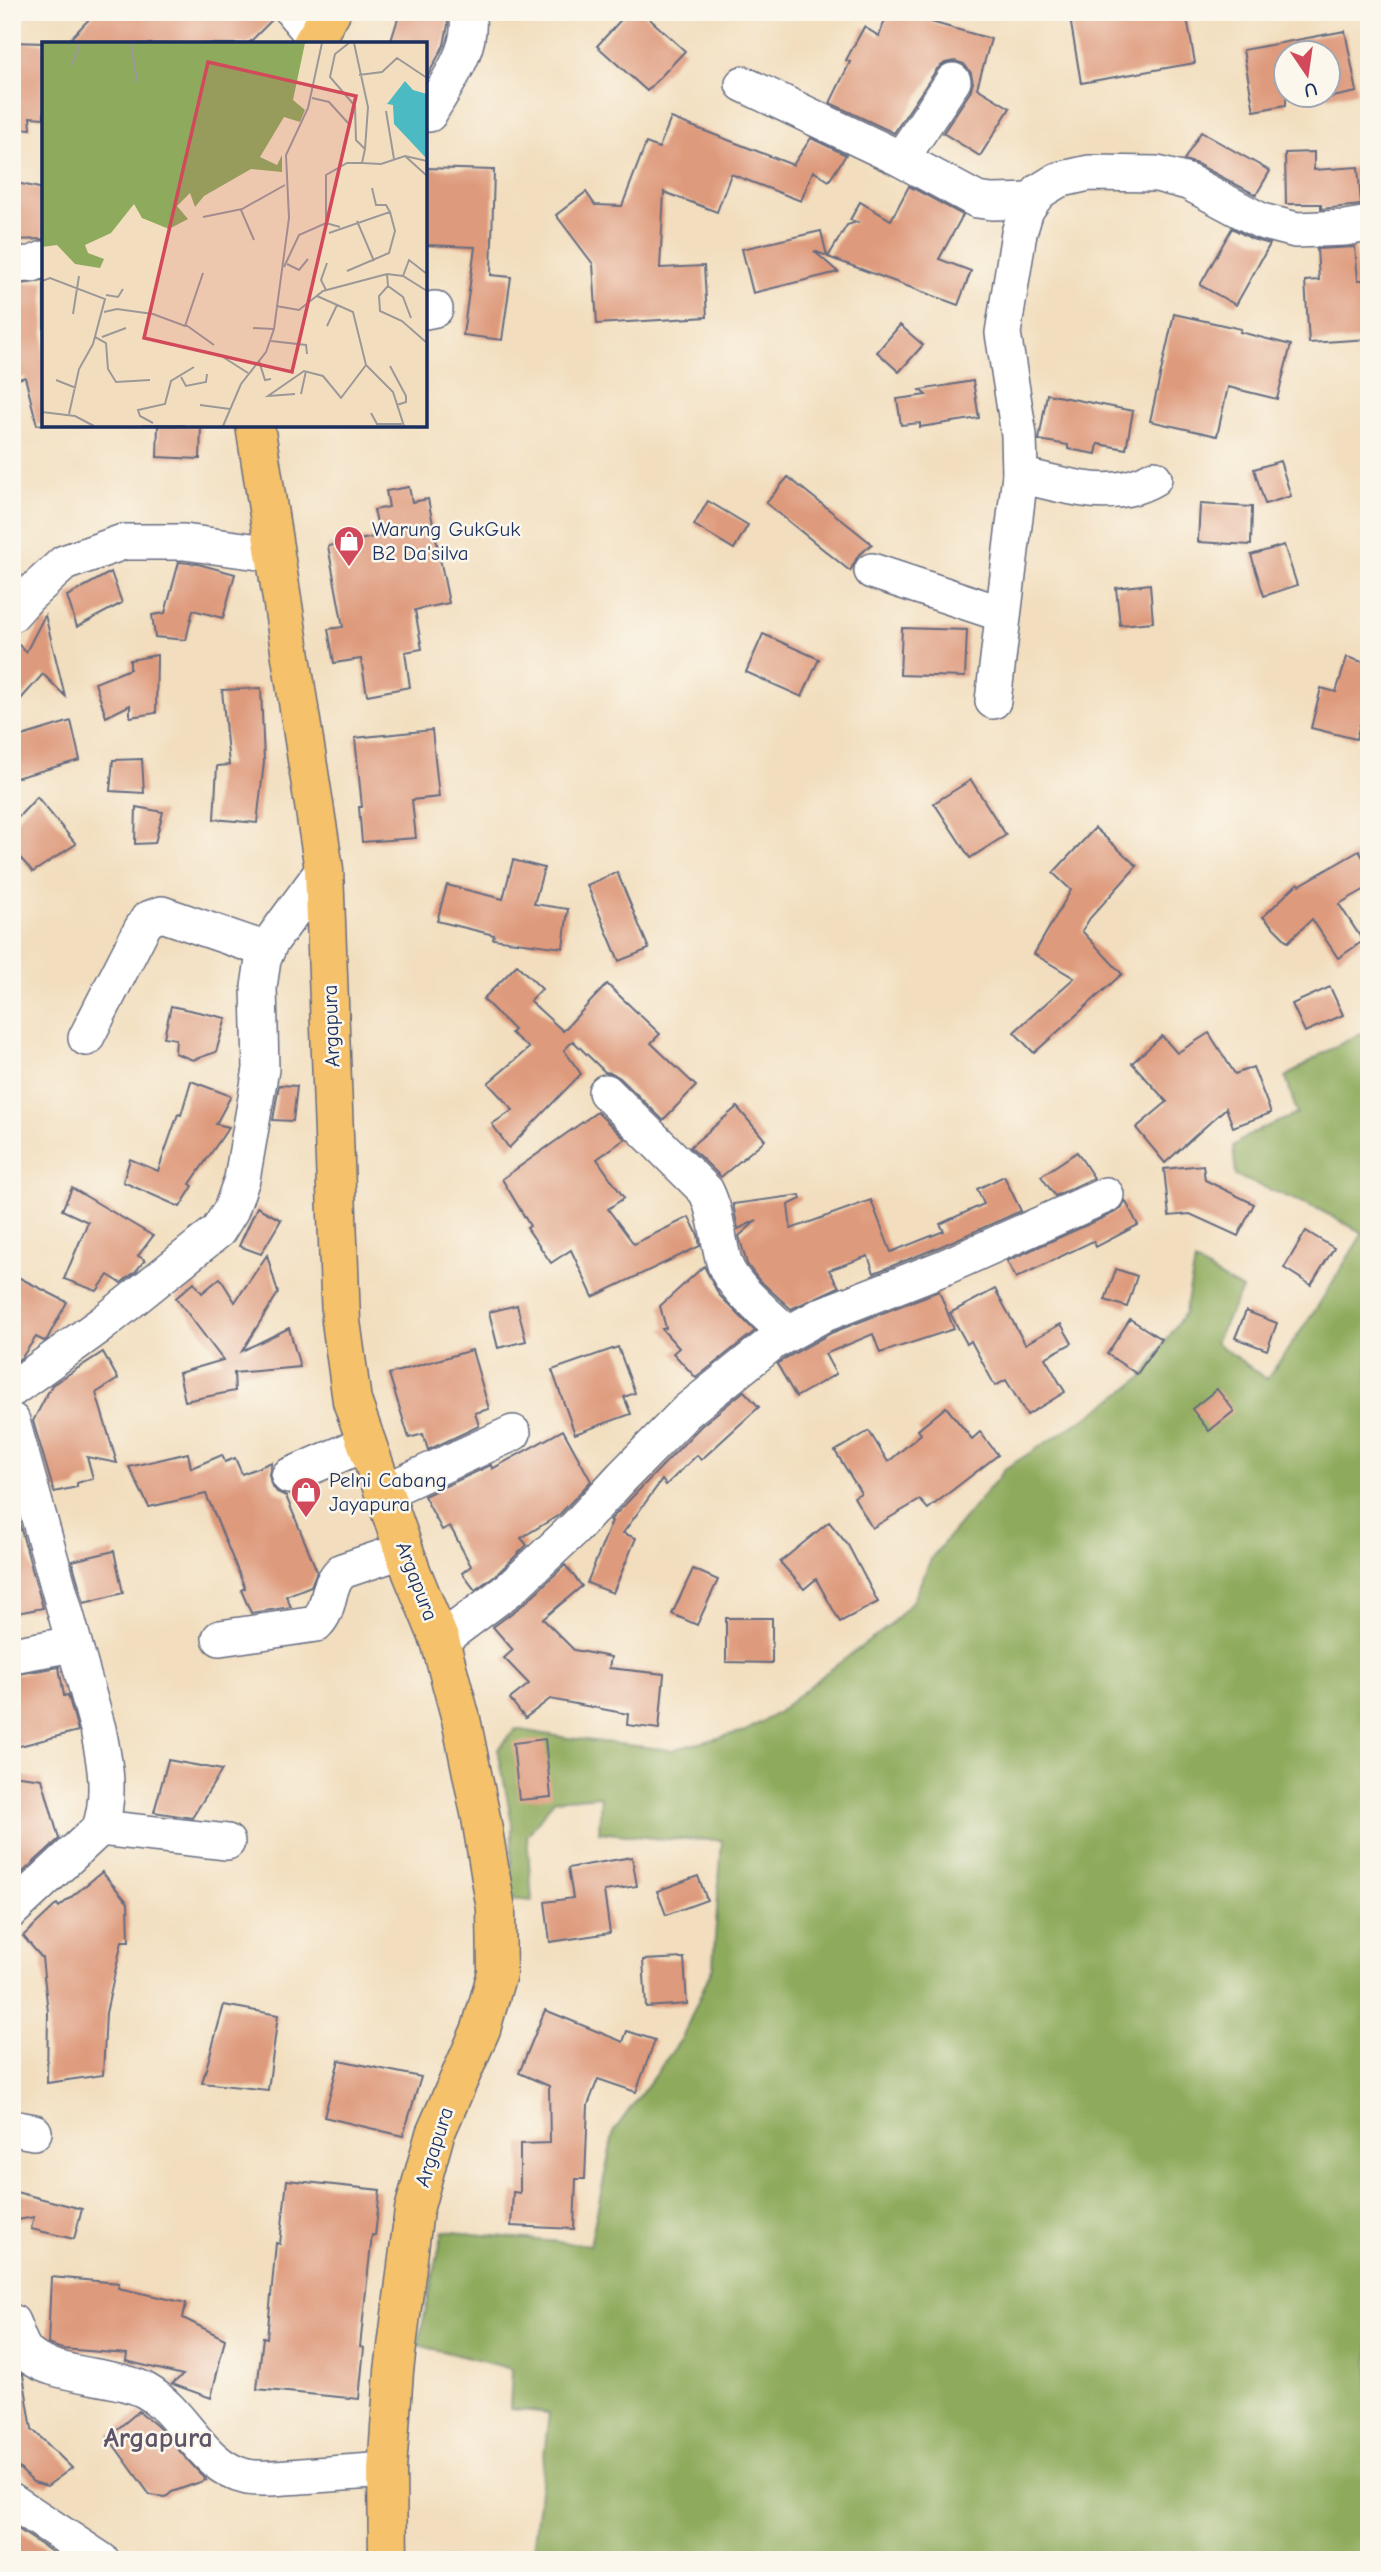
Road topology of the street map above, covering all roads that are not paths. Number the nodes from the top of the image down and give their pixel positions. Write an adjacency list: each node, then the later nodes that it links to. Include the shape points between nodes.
1 (467, 12): 4 (street, via 466,47)
2 (953, 81): 5 (street)
3 (743, 84): 5 (street)
4 (429, 114)
5 (901, 159): 6 (street, via 977,200)
6 (1032, 201): 7 (street, via 1058,180 1089,173 1157,174 1188,182 1261,221 1296,230); 11 (street, via 1019,233 1003,333 1019,435)
7 (1369, 224)
8 (42, 260): 9 (street)
9 (12, 265)
10 (255, 427): 13 (highway, Argapura)
11 (1020, 475): 12 (street, via 1112,492 1139,487); 16 (street)
12 (1154, 478)
13 (275, 554): 15 (street, via 184,542 123,542 64,563); 18 (highway, Argapura)
14 (872, 571): 16 (street)
15 (12, 614)
16 (1002, 614): 17 (street)
17 (993, 701)
18 (324, 869): 19 (street); 27 (highway, Argapura, via 341,1321 352,1402)
19 (267, 950): 20 (street, via 162,914 148,919); 24 (street, via 259,987 261,1069 242,1179 231,1210 218,1231)
20 (86, 1038)
21 (606, 1092): 23 (street, via 706,1191 713,1204 726,1268)
22 (1106, 1195): 23 (street, via 945,1267 822,1315)
23 (788, 1334): 32 (street, via 687,1411 511,1588)
24 (12, 1389)
25 (12, 1421): 33 (street)
26 (513, 1433): 29 (street)
27 (367, 1443): 28 (street); 29 (highway, Argapura)
28 (289, 1476)
29 (384, 1492): 30 (highway, Argapura)
30 (405, 1550): 31 (street, via 342,1570 329,1593 326,1614 316,1624); 32 (highway, Argapura)
31 (220, 1638)
32 (440, 1641): 39 (highway, Argapura, via 481,1818 496,1909 497,1973 481,2029 435,2134 414,2210)
33 (73, 1644): 34 (street); 35 (street, via 107,1771 106,1812)
34 (12, 1655)
35 (100, 1828): 36 (street); 37 (street)
36 (227, 1842)
37 (12, 1910)
38 (12, 2322): 39 (street, via 26,2351 40,2362 148,2392 227,2470 271,2478)
39 (387, 2470): 42 (highway, Argapura)
40 (12, 2501): 41 (street)
41 (102, 2560)
42 (388, 2560)

